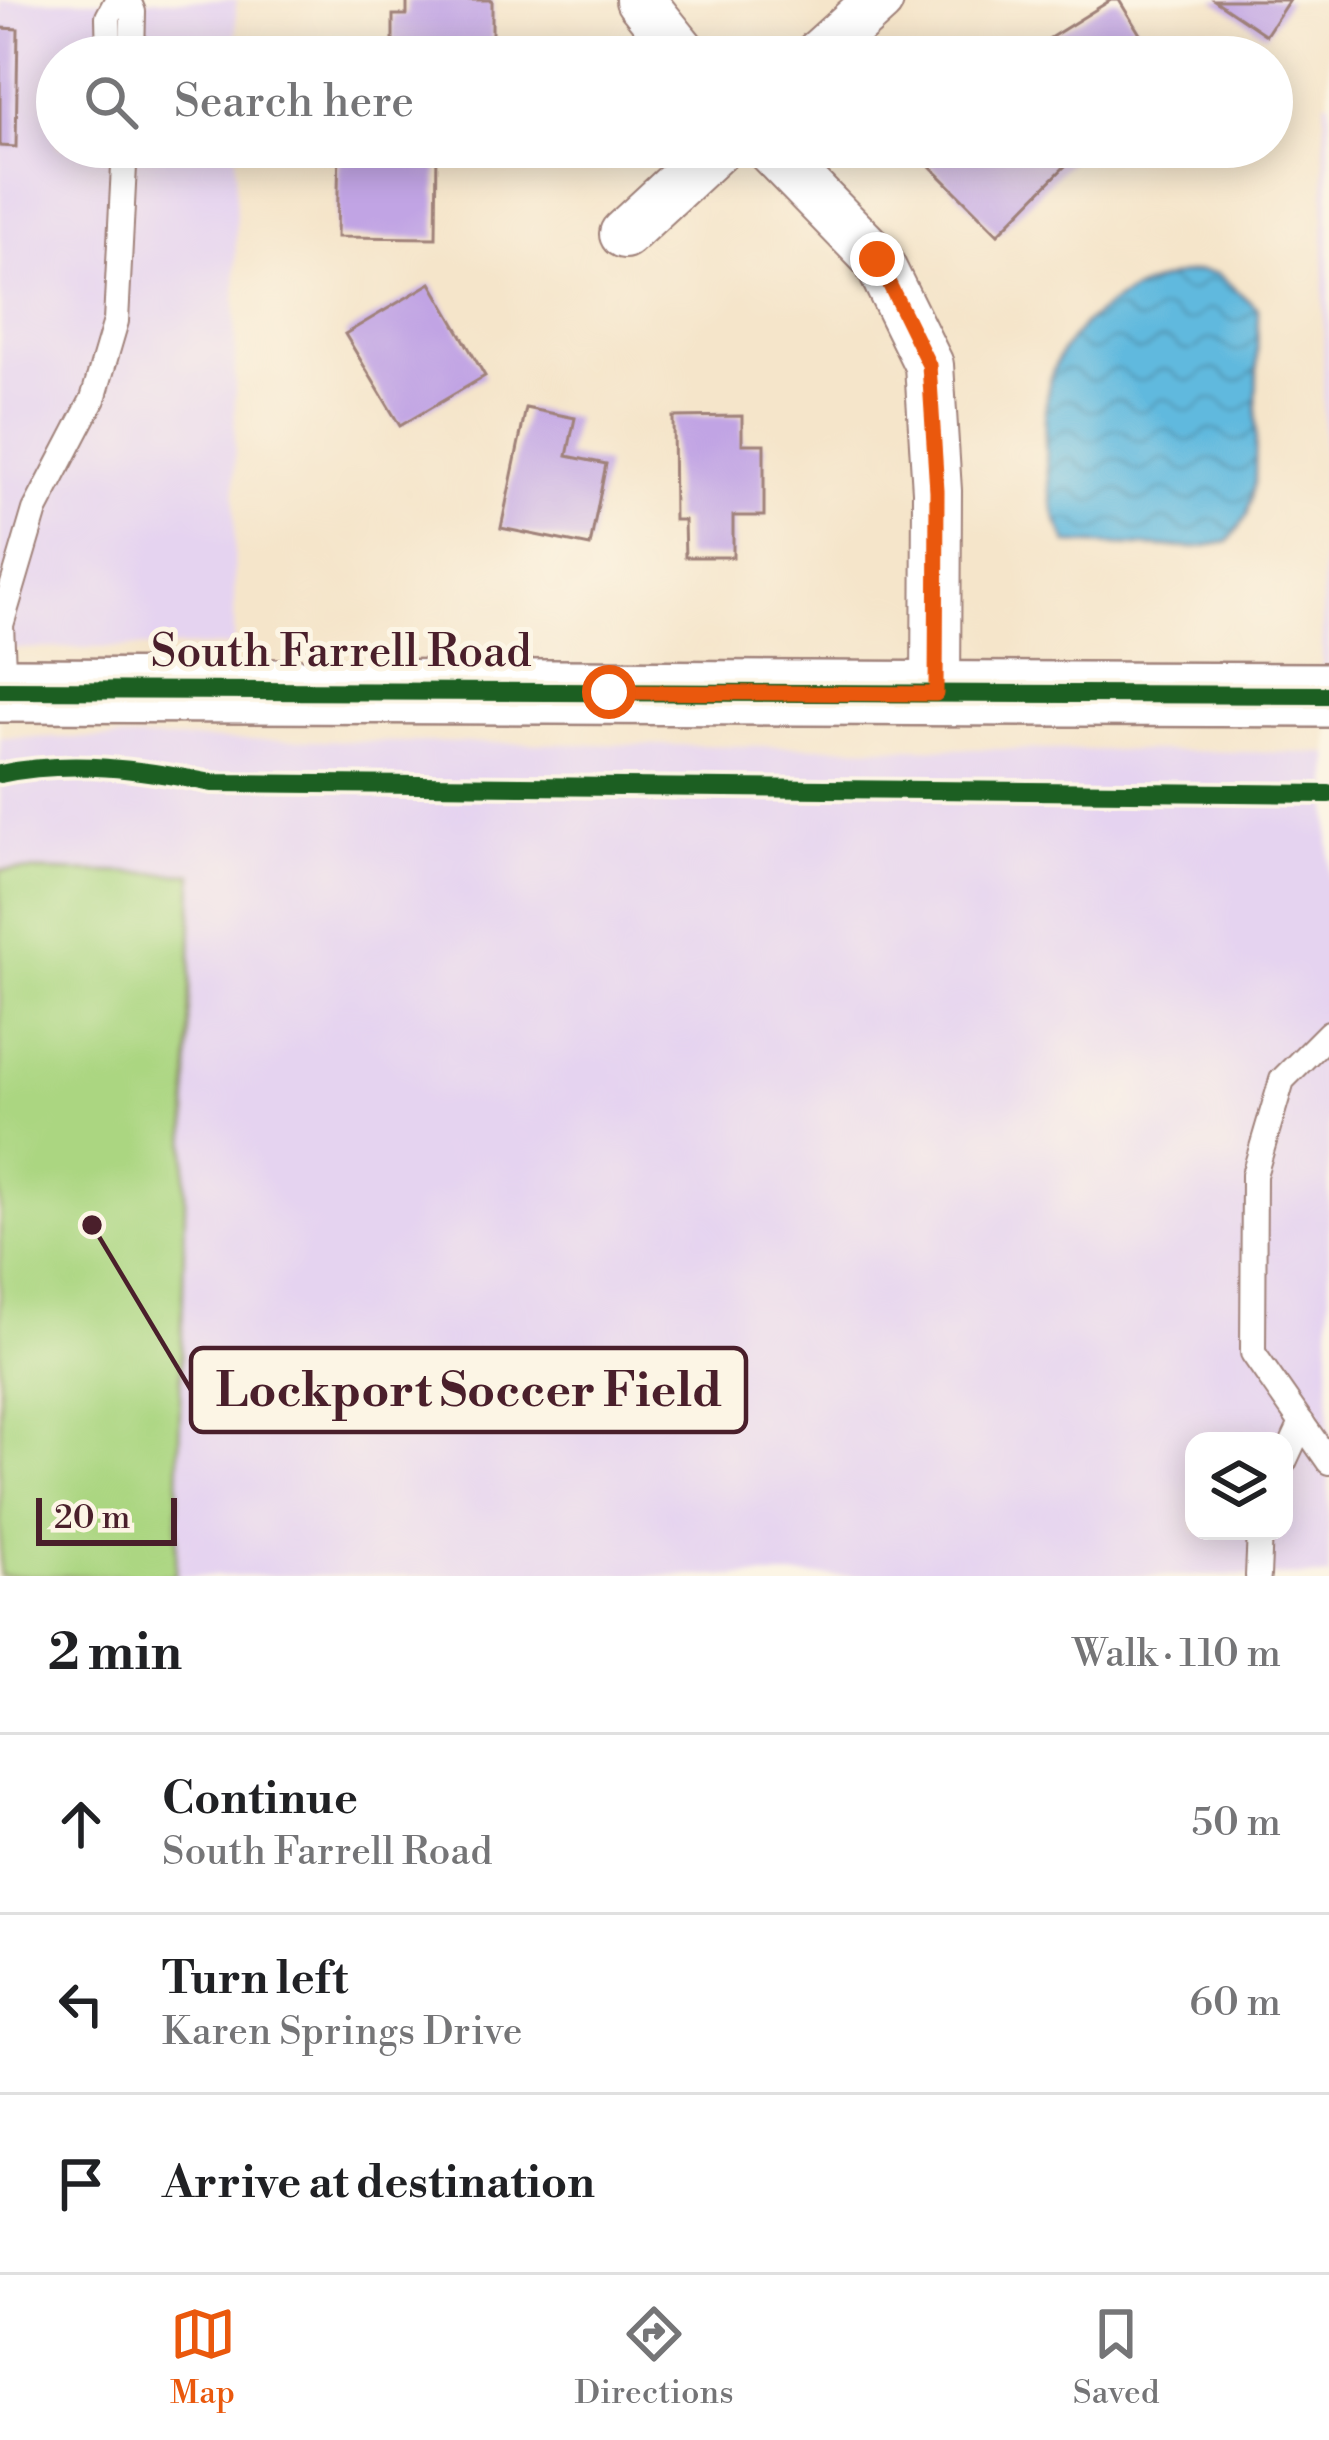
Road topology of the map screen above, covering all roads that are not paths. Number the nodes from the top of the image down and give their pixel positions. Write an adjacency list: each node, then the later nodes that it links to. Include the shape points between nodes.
1 (117, 0): 5 (lane)
2 (128, 0): 6 (lane)
3 (640, 0): 7 (street)
4 (879, 0): 8 (street)
5 (108, 36)
6 (132, 36)
7 (669, 36)
8 (839, 36)
9 (124, 168): 13 (lane, via 116,320 93,399 35,510 1,626)
10 (695, 168): 12 (street)
11 (788, 168): 14 (street, via 877,259 929,365)
12 (624, 233)
13 (2, 690): 14 (street, South Farrell Road)
14 (936, 694): 15 (street, South Farrell Road)
15 (1329, 695)
16 (1329, 1033): 17 (lane, via 1282,1080 1254,1175 1253,1353)
17 (1302, 1423): 18 (lane); 19 (lane)
18 (1293, 1442)
19 (1329, 1462)
20 (1260, 1540): 21 (lane)
21 (1258, 1576)

